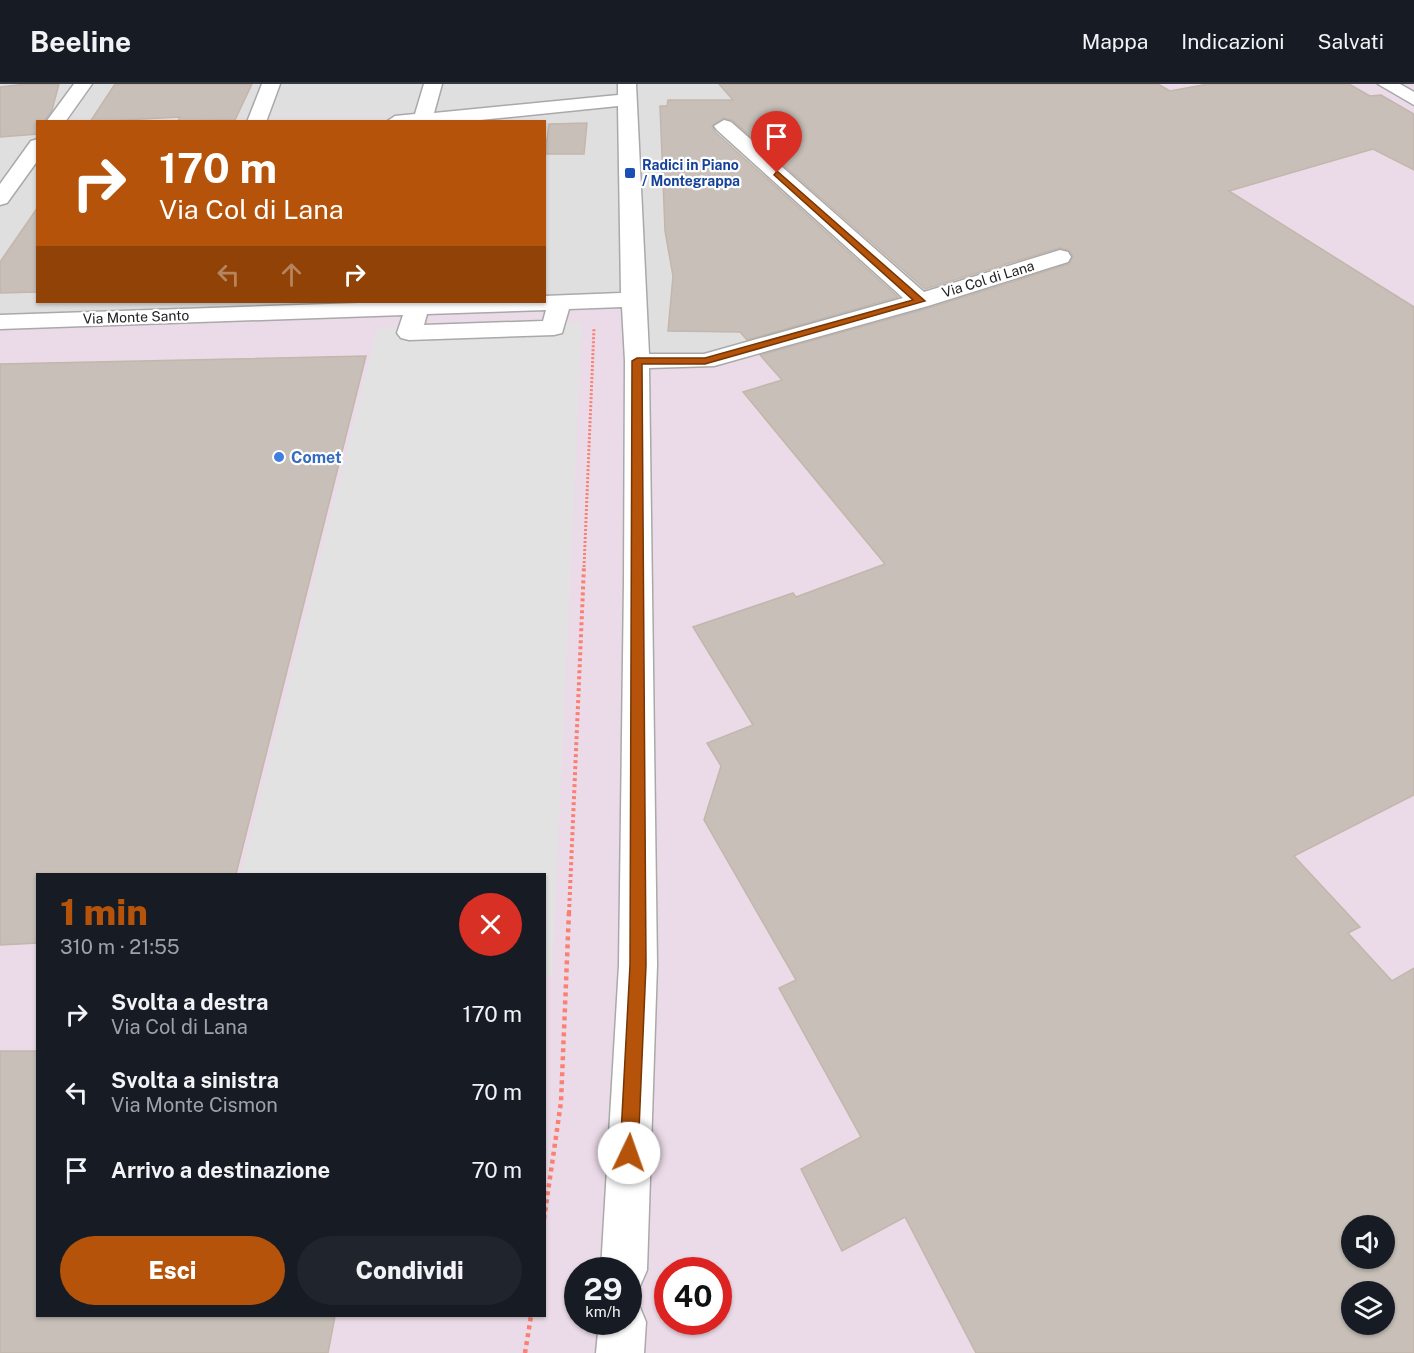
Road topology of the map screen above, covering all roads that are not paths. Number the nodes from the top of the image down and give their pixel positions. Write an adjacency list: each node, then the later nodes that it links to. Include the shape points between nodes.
1 (83, 84): 7 (street)
2 (271, 84): 8 (street)
3 (433, 84): 9 (street)
4 (1387, 84): 6 (street)
5 (627, 92): 9 (street); 14 (street)
6 (1414, 99)
7 (56, 120)
8 (257, 120)
9 (423, 120)
10 (724, 126): 15 (street)
11 (29, 153): 12 (street)
12 (0, 199)
13 (1060, 257): 15 (street, Via Col di Lana)
14 (633, 300): 17 (street, Via Monte Santo); 26 (street)
15 (920, 301): 26 (street, Via Col di Lana, via 705,361)
16 (546, 302): 17 (street, Via Monte Santo)
17 (559, 302): 24 (street, via 554,328)
18 (532, 303): 20 (street, Via Monte Santo)
19 (376, 305): 21 (street, Via Monte Santo); 22 (street, Via Monte Santo)
20 (478, 305): 21 (street, Via Monte Santo); 24 (street)
21 (418, 307): 24 (street, via 408,333)
22 (165, 309): 23 (street, Via Monte Santo)
23 (0, 322)
24 (474, 330): 25 (street)
25 (469, 357)
26 (637, 361): 27 (street, via 638,965)
27 (625, 1257)
28 (621, 1335): 29 (street)
29 (620, 1353)

